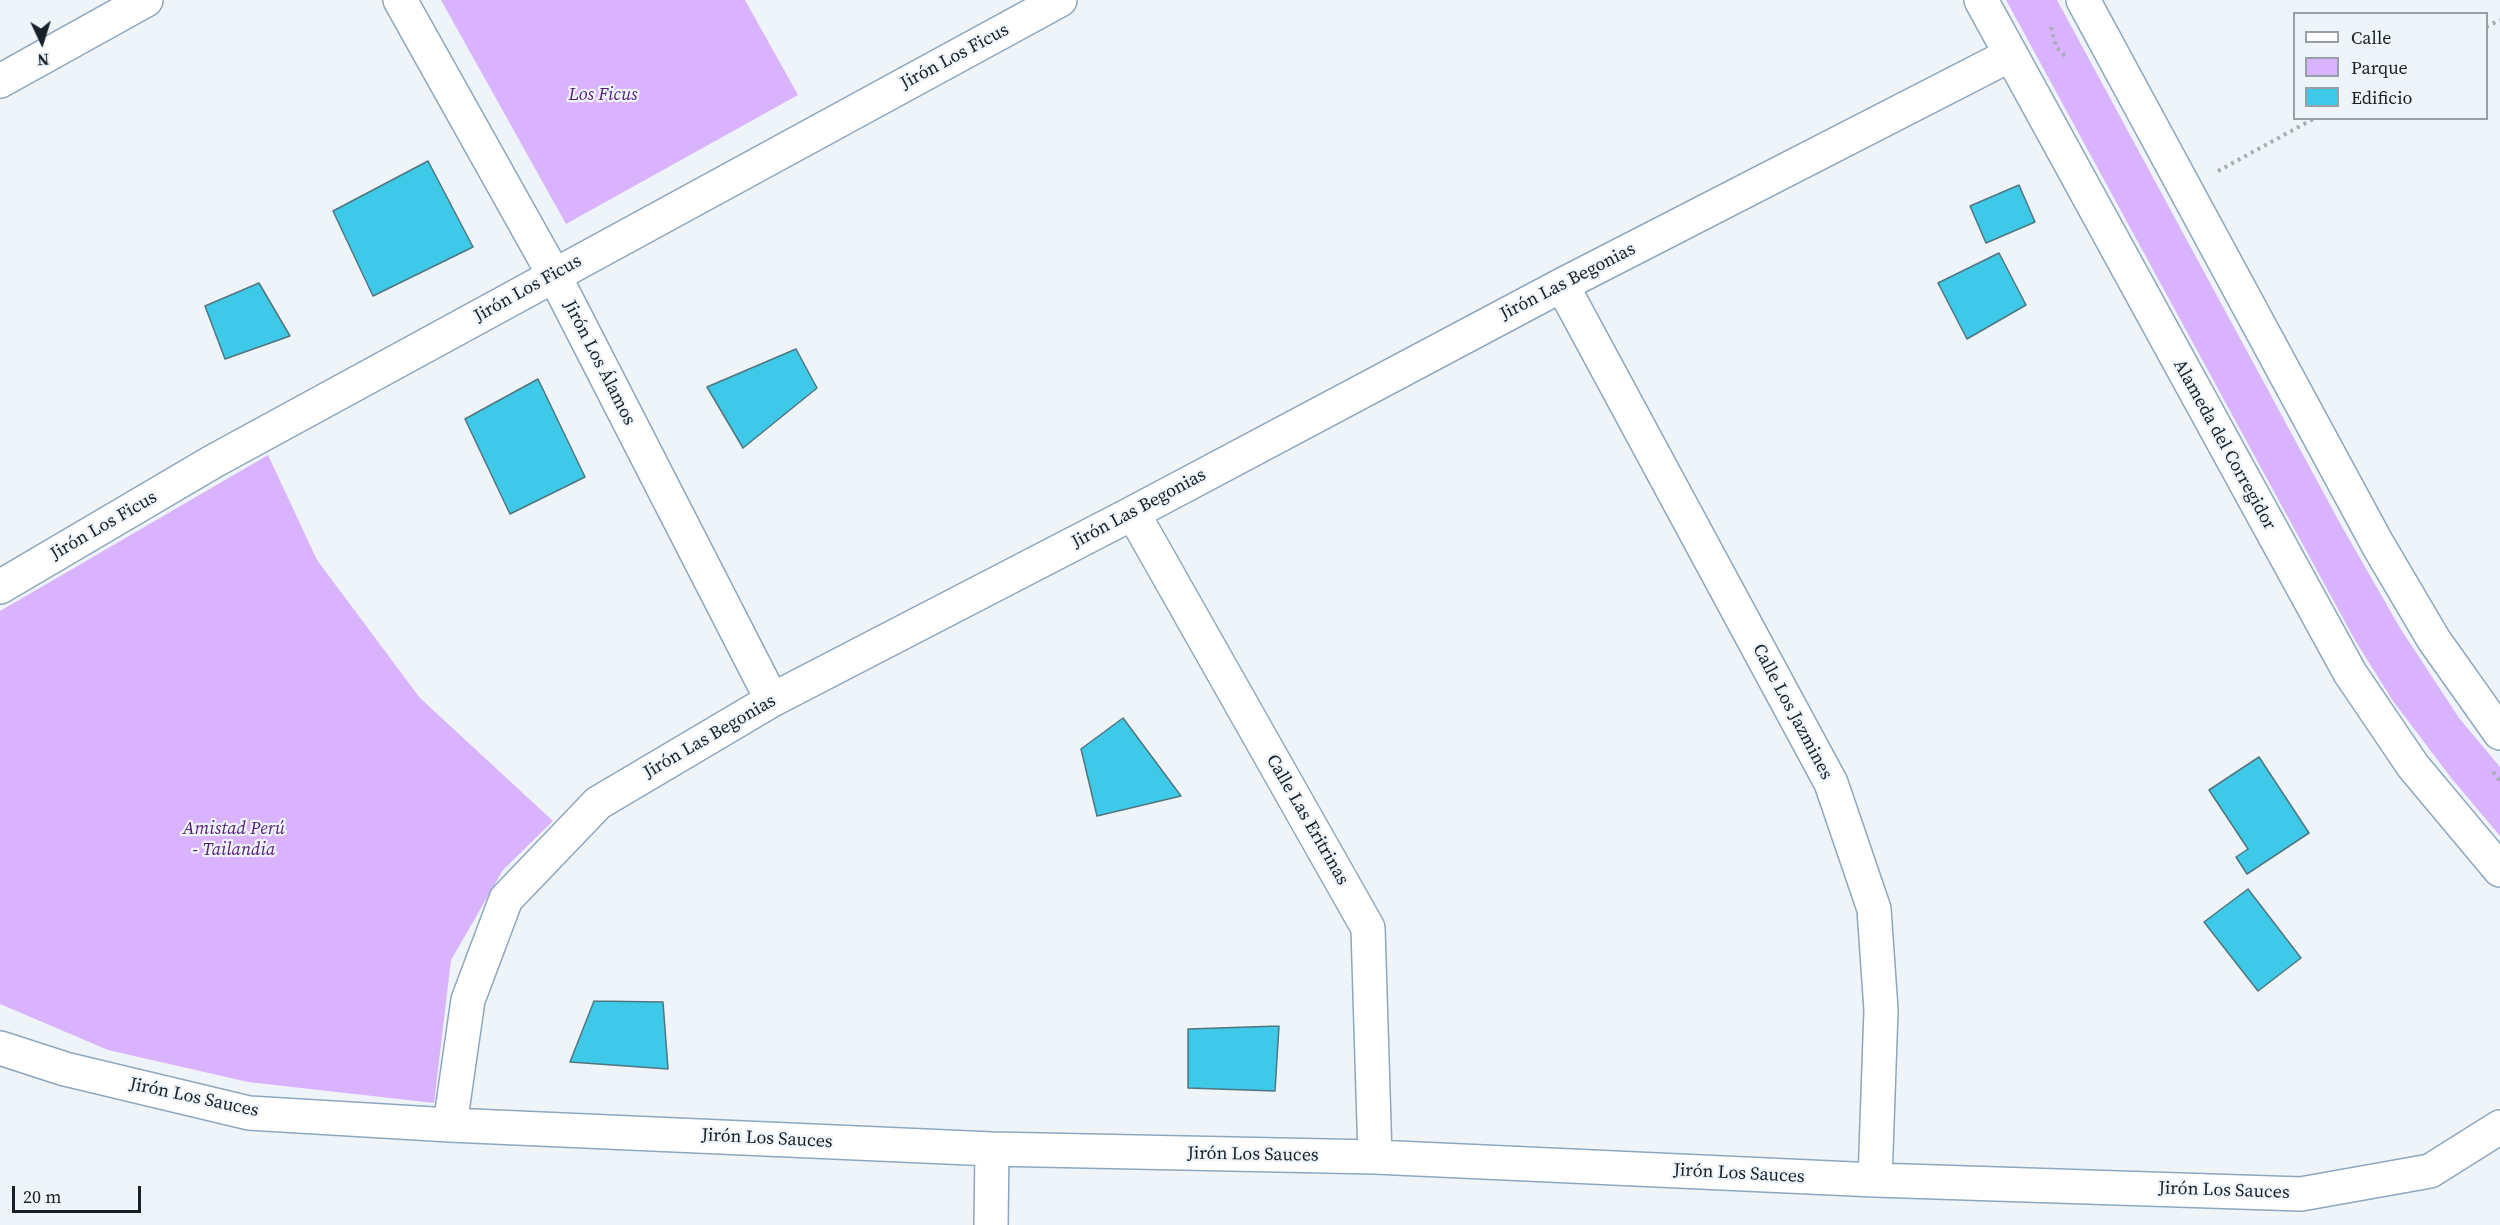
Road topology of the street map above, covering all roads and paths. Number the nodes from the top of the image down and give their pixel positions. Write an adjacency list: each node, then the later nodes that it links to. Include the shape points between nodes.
1 (146, 0): 7 (street)
2 (399, 0): 10 (street, Jirón Los Álamos)
3 (1060, 0): 10 (street, Jirón Los Ficus)
4 (1981, 0): 6 (street, Alameda del Corregidor)
5 (2083, 0): 9 (street)
6 (2010, 55): 11 (street, Jirón Las Begonias); 16 (street, Alameda del Corregidor, via 2350,673 2413,766)
7 (0, 81)
8 (2311, 120): 9 (path)
9 (2185, 189): 15 (street, via 2384,554 2434,640)
10 (554, 275): 13 (street, Jirón Los Ficus, via 214,461); 14 (street, Jirón Los Álamos)
11 (1562, 285): 12 (street, Jirón Las Begonias); 22 (street, Calle Los Jazmines, via 1831,783 1874,909 1881,1010)
12 (1133, 513): 14 (street, Jirón Las Begonias); 21 (street, Calle Las Eritrinas, via 1368,928)
13 (0, 587)
14 (772, 700): 18 (street, Jirón Las Begonias, via 598,803 506,899 468,1000)
15 (2500, 733)
16 (2500, 870)
17 (0, 1048): 18 (street, Jirón Los Sauces, via 65,1069 249,1113)
18 (450, 1125): 20 (street, Jirón Los Sauces)
19 (2500, 1127): 22 (street, Jirón Los Sauces, via 2430,1171 2301,1194)
20 (992, 1149): 21 (street, Jirón Los Sauces); 23 (street)
21 (1375, 1157): 22 (street, Jirón Los Sauces)
22 (1875, 1180)
23 (991, 1225)

